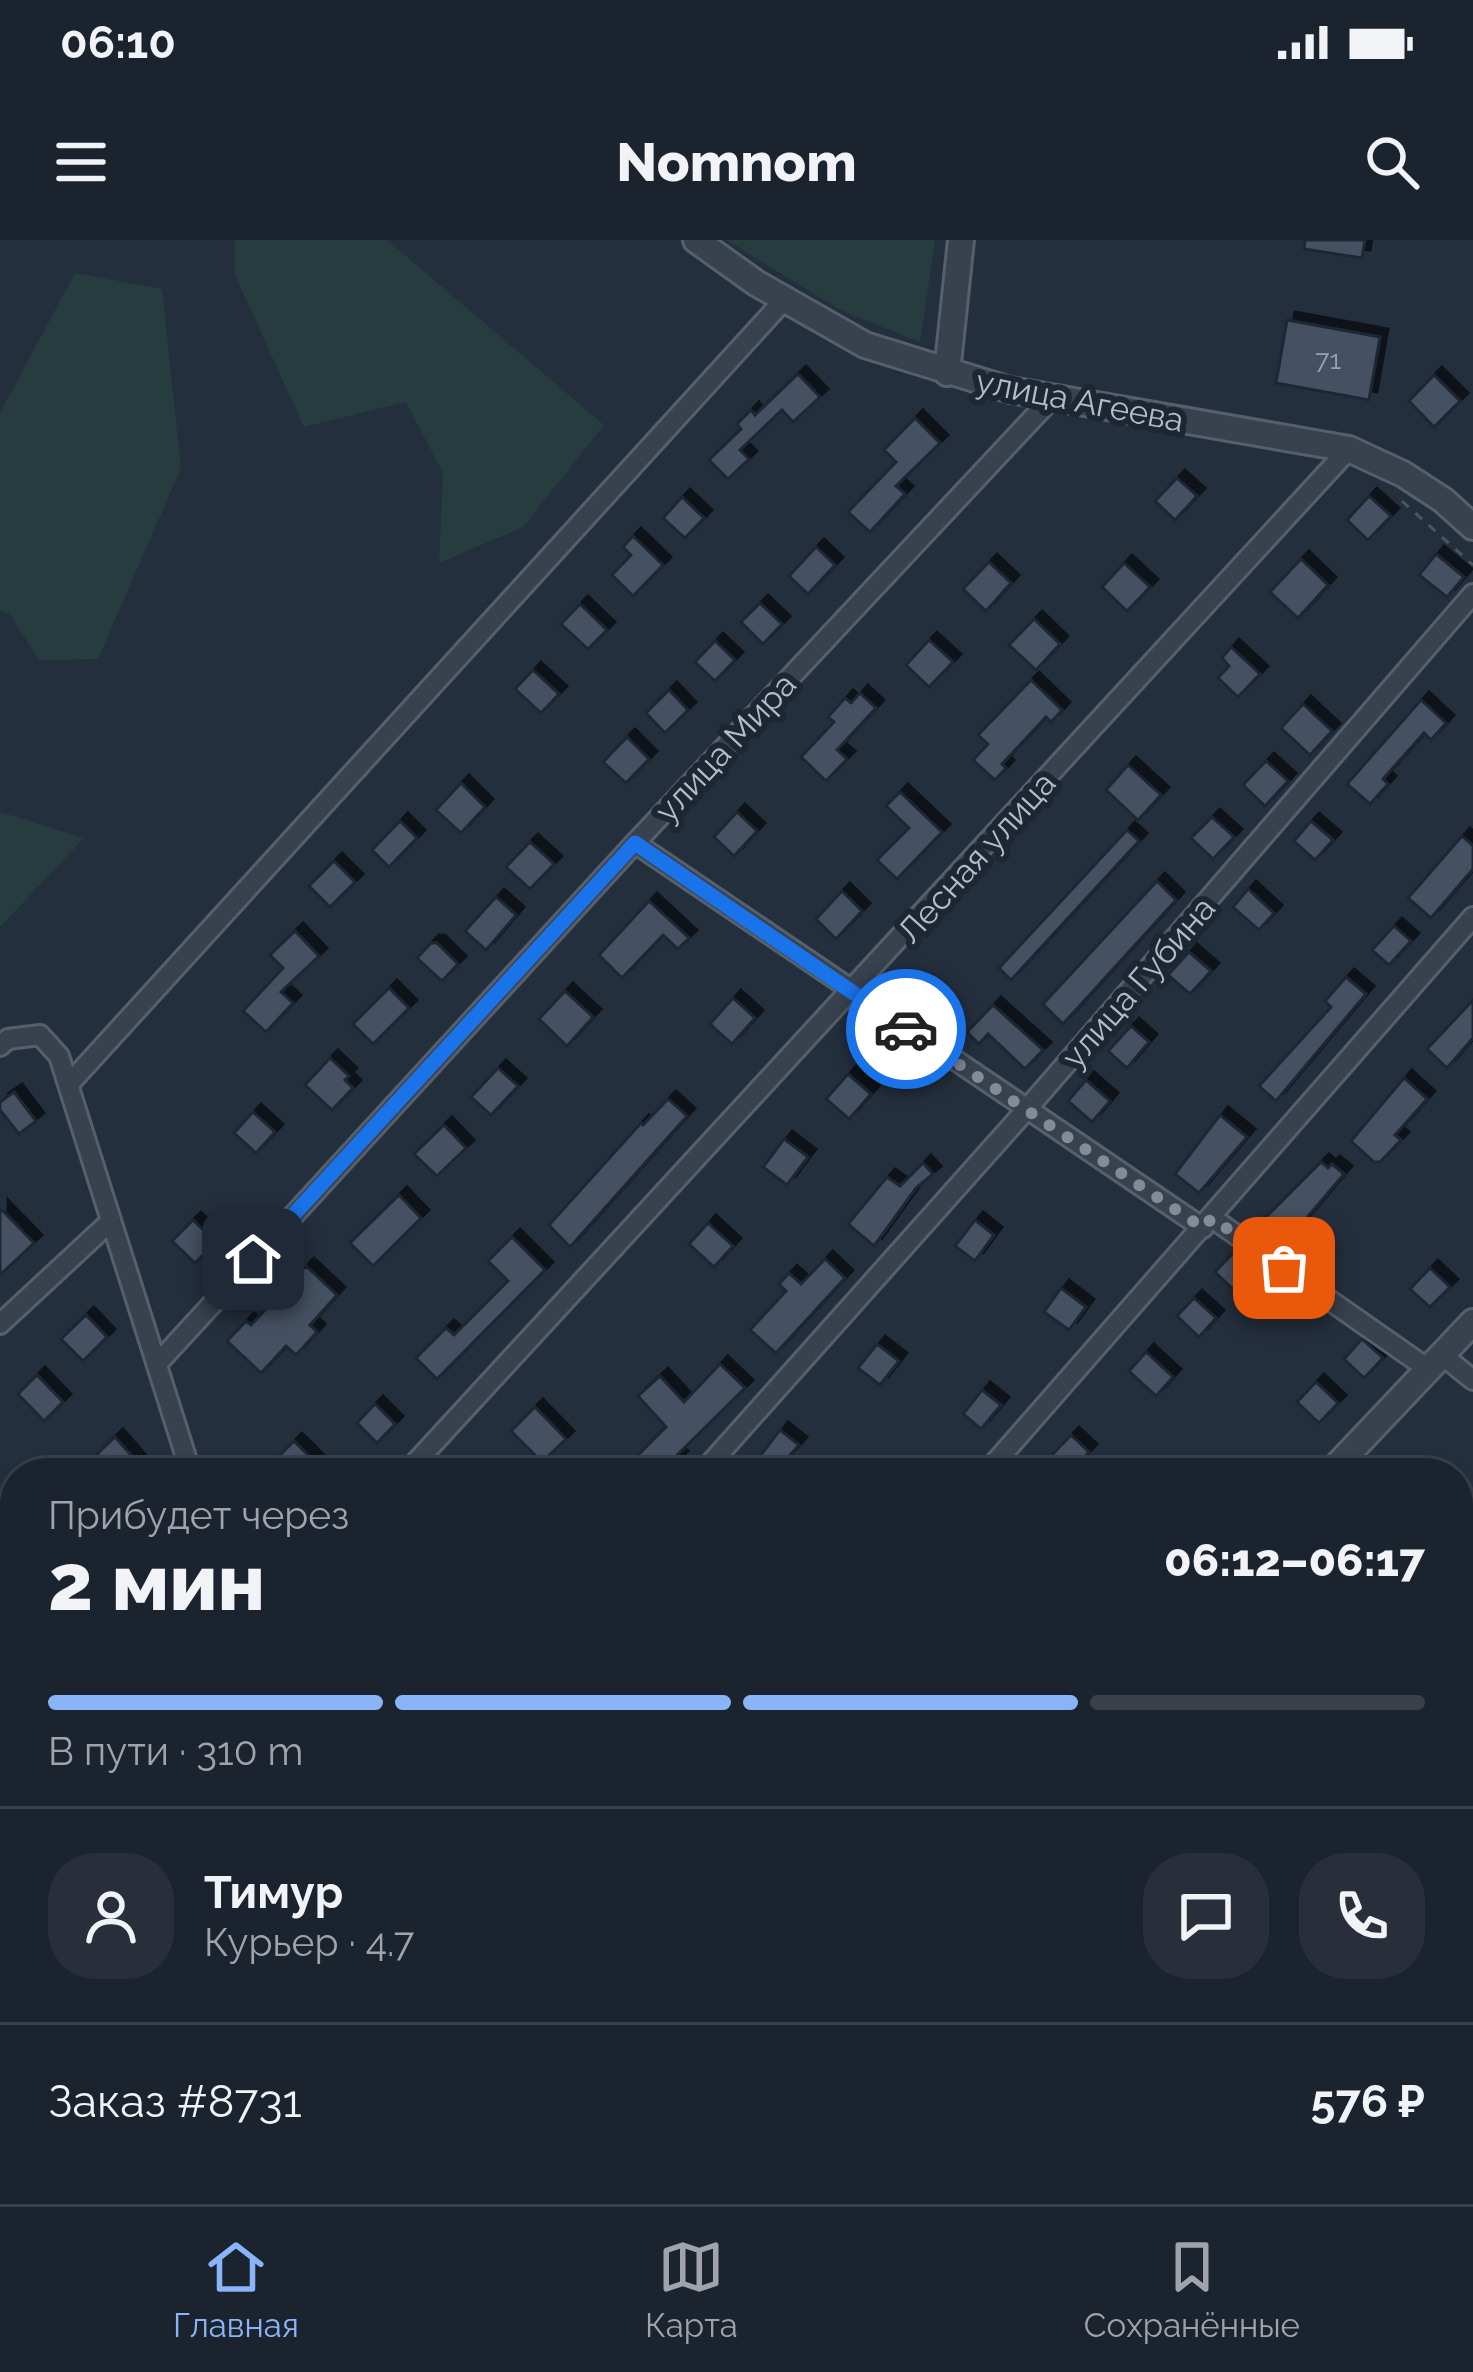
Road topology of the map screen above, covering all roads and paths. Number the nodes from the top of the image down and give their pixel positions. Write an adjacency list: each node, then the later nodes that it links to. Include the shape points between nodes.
1 (696, 240): 3 (street, улица Агеева)
2 (961, 240): 4 (street)
3 (785, 299): 4 (street, улица Агеева, via 865,345); 15 (street)
4 (946, 373): 5 (street, улица Агеева)
5 (1052, 398): 6 (street, улица Агеева); 11 (street, улица Мира)
6 (1348, 449): 8 (street, улица Агеева, via 1403,474); 13 (street, Лесная улица)
7 (1392, 492): 9 (path)
8 (1473, 527)
9 (1473, 565)
10 (1473, 594): 16 (street, улица Губина)
11 (635, 843): 13 (street); 22 (street, улица Мира)
12 (1473, 917): 18 (street)
13 (851, 992): 16 (street); 25 (street, Лесная улица)
14 (0, 1046): 15 (street, via 40,1035)
15 (70, 1083): 17 (street)
16 (1027, 1109): 18 (street); 26 (street, улица Губина)
17 (111, 1221): 20 (street); 22 (street)
18 (1208, 1223): 21 (street); 27 (street)
19 (1473, 1322): 21 (street)
20 (0, 1324)
21 (1435, 1362): 23 (street); 28 (street)
22 (158, 1363): 24 (street)
23 (1473, 1379)
24 (184, 1458)
25 (420, 1458)
26 (715, 1458)
27 (999, 1458)
28 (1344, 1458)

